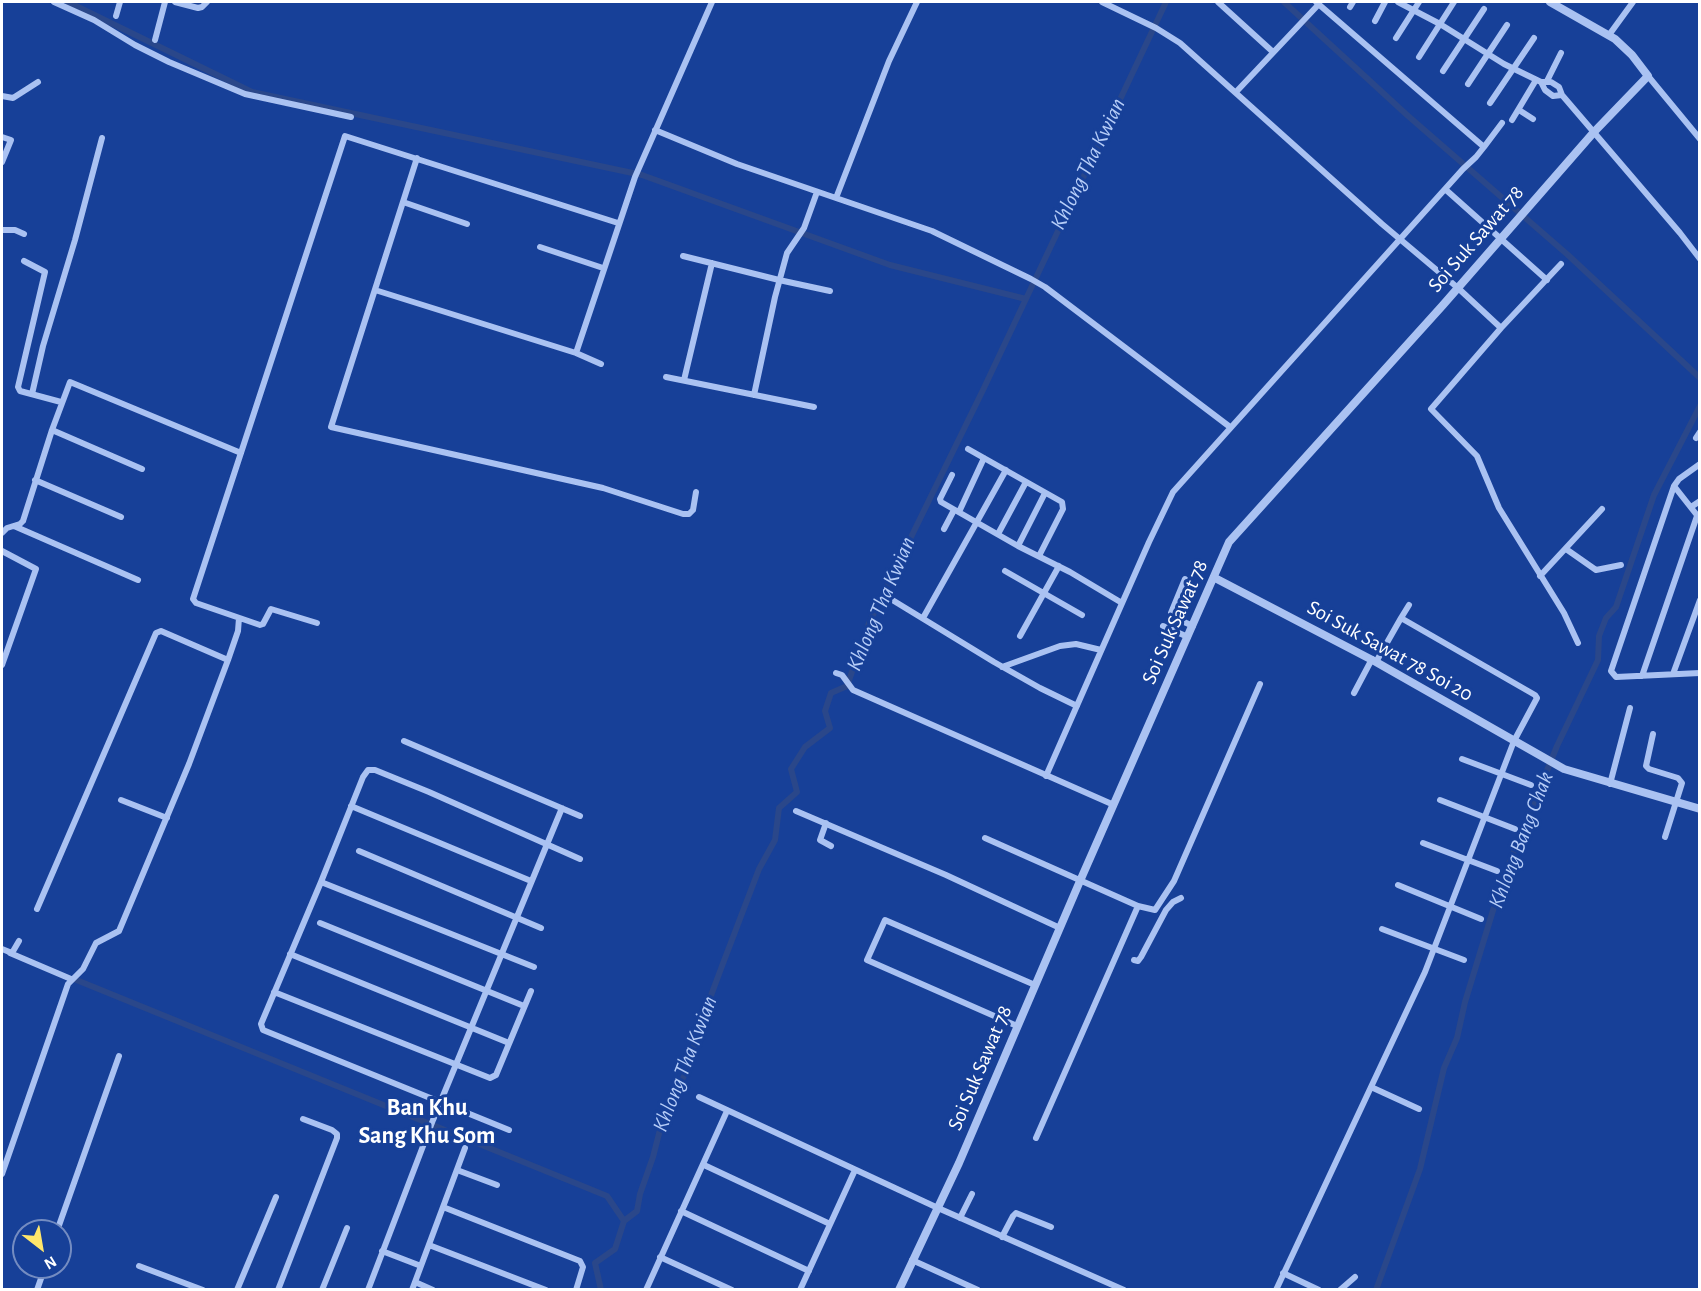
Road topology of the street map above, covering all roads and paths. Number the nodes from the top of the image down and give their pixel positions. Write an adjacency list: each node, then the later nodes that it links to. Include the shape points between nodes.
1 (55, 2): 42 (street, via 169,62 245,94)
2 (120, 2): 19 (street)
3 (165, 2): 26 (street)
4 (175, 2): 5 (street, via 198,8)
5 (207, 2)
6 (712, 2): 46 (street)
7 (916, 2): 56 (street)
8 (1102, 2): 38 (street, via 1179,43)
9 (1218, 2): 28 (street)
10 (1385, 2): 20 (street)
11 (1398, 2): 18 (street)
12 (1419, 2): 18 (street)
13 (1454, 2): 21 (street)
14 (1550, 2): 23 (street)
15 (1633, 2): 23 (street)
16 (1317, 3): 28 (street); 51 (street)
17 (1484, 9): 27 (street)
18 (1414, 10): 21 (street); 24 (street)
19 (116, 16)
20 (1375, 21)
21 (1440, 24): 27 (street); 31 (street)
22 (1508, 25): 30 (street)
23 (1609, 35): 34 (street, via 1625,47)
24 (1396, 38)
25 (1534, 38): 32 (street)
26 (155, 40)
27 (1464, 40): 30 (street); 33 (street)
28 (1273, 52): 38 (street)
29 (1561, 53): 35 (street)
30 (1488, 54): 32 (street); 37 (street)
31 (1419, 57)
32 (1514, 68): 35 (street); 40 (street)
33 (1443, 71)
34 (1648, 76): 47 (street, Soi Suk Sawat 78); 50 (street)
35 (1541, 81): 41 (street); 47 (street, via 1559,87)
36 (39, 82): 39 (street, via 13,98)
37 (1468, 84)
38 (1236, 92): 62 (street)
39 (2, 96)
40 (1490, 103)
41 (1519, 110): 43 (street); 44 (street)
42 (351, 117)
43 (1533, 119)
44 (1512, 120)
45 (1502, 123): 51 (street)
46 (655, 130): 55 (street); 58 (street)
47 (1594, 132): 63 (street, Soi Suk Sawat 78); 66 (street)
48 (2, 137): 53 (street, via 11,140)
49 (102, 138): 81 (street)
50 (1700, 139)
51 (1484, 147): 54 (street)
52 (417, 158): 57 (street); 58 (street); 88 (street, via 345,136)
53 (2, 162)
54 (1445, 189): 62 (street); 63 (street)
55 (817, 192): 56 (street); 71 (street, via 804,228 788,250)
56 (836, 198): 85 (street, via 932,231 1035,281)
57 (403, 202): 59 (street); 74 (street)
58 (618, 223): 70 (street)
59 (467, 224)
60 (2, 230): 61 (street)
61 (24, 234)
62 (1400, 239): 73 (street); 85 (street)
63 (1501, 239): 72 (street); 73 (street, Soi Suk Sawat 78)
64 (540, 247): 70 (street)
65 (683, 256): 68 (street)
66 (1700, 260)
67 (24, 261): 81 (street, via 45,272 18,387)
68 (712, 263): 71 (street); 80 (street)
69 (1561, 264): 72 (street)
70 (603, 268): 77 (street)
71 (779, 280): 75 (street); 82 (street)
72 (1547, 280): 76 (street)
73 (1458, 288): 76 (street); 118 (street, Soi Suk Sawat 78, via 1229,542)
74 (375, 290): 77 (street); 97 (street, via 331,424 333,429 603,488 683,514 693,510)
75 (830, 291)
76 (1501, 328): 117 (street, via 1431,409 1476,456 1499,508)
77 (576, 353): 78 (street)
78 (601, 364)
79 (666, 377): 80 (street)
80 (684, 380): 82 (street)
81 (32, 394): 83 (street)
82 (754, 395): 84 (street)
83 (61, 402): 86 (street); 88 (street, via 70,382)
84 (814, 406)
85 (1230, 428): 124 (street, via 1169,498)
86 (52, 430): 91 (street); 94 (street)
87 (968, 449): 89 (street)
88 (241, 453): 127 (street, via 193,599)
89 (984, 458): 92 (street); 102 (street)
90 (1700, 464): 96 (street)
91 (142, 469)
92 (1006, 470): 95 (street); 105 (street)
93 (952, 475): 102 (street, via 940,501)
94 (35, 480): 103 (street); 106 (street, via 23,521)
95 (1026, 482): 98 (street); 109 (street)
96 (1674, 486): 100 (street); 144 (street, via 1611,671 1616,677)
97 (696, 492)
98 (1045, 493): 110 (street); 113 (street, via 1064,505)
99 (1700, 501): 100 (street)
100 (1691, 507): 104 (street)
101 (1602, 510): 111 (street)
102 (956, 511): 105 (street); 107 (street)
103 (121, 516)
104 (1698, 518): 144 (street)
105 (977, 524): 109 (street); 128 (street)
106 (14, 526): 108 (street); 120 (street)
107 (944, 529)
108 (2, 533)
109 (998, 534): 110 (street)
110 (1018, 546): 113 (street)
111 (1566, 549): 114 (street, via 1596,570); 117 (street)
112 (2, 551): 139 (street, via 36,569)
113 (1039, 556): 115 (street)
114 (1621, 565)
115 (1059, 566): 121 (street); 124 (street)
116 (1005, 571): 121 (street)
117 (1540, 576): 135 (street)
118 (1215, 578): 132 (street, Soi Suk Sawat 78); 138 (street, Soi Suk Sawat 78 Soi 20)
119 (1185, 579): 132 (street, via 1171,615)
120 (138, 580)
121 (1043, 593): 126 (street); 133 (street)
122 (1700, 600): 143 (street)
123 (894, 601): 128 (street)
124 (1122, 603): 136 (street)
125 (1409, 605): 129 (street)
126 (1082, 615)
127 (239, 618): 130 (street, via 262,625 274,609); 137 (street)
128 (923, 618): 140 (street)
129 (1401, 618): 138 (street); 151 (street, via 1535,694 1536,700)
130 (317, 623)
131 (1163, 626): 134 (street)
132 (1193, 626): 134 (street, Soi Suk Sawat 78)
133 (1020, 636)
134 (1188, 637): 160 (street, Soi Suk Sawat 78)
135 (1578, 643)
136 (1101, 650): 140 (street, via 1076,644 1060,646); 147 (street)
137 (228, 660): 166 (street); 186 (street, via 161,631 156,633)
138 (1374, 660): 146 (street); 151 (street, Soi Suk Sawat 78 Soi 20)
139 (2, 665)
140 (1002, 667): 147 (street)
141 (1700, 673): 143 (street)
142 (839, 674): 154 (street, via 857,692)
143 (1673, 674): 144 (street)
144 (1642, 676)
145 (1260, 684): 187 (street, via 1175,878)
146 (1353, 693)
147 (1077, 706): 154 (street)
148 (1630, 708): 155 (street)
149 (1653, 734): 159 (street, via 1646,766 1680,780)
150 (404, 741): 162 (street)
151 (1514, 741): 153 (street); 155 (street, Soi Suk Sawat 78 Soi 20, via 1564,769)
152 (1462, 759): 153 (street)
153 (1502, 774): 156 (street); 167 (street)
154 (1046, 776): 160 (street)
155 (1610, 784): 159 (street, Soi Suk Sawat 78 Soi 20)
156 (1531, 785)
157 (122, 800): 166 (street)
158 (1440, 800): 167 (street)
159 (1676, 803): 163 (street, Soi Suk Sawat 78 Soi 20); 170 (street)
160 (1114, 805): 180 (street, Soi Suk Sawat 78)
161 (351, 806): 173 (street, via 365,773 375,770); 179 (street); 181 (street)
162 (562, 808): 165 (street); 173 (street)
163 (1700, 809)
164 (796, 811): 168 (street)
165 (580, 816)
166 (167, 818): 204 (street, via 119,931 96,943 81,972)
167 (1485, 818): 169 (street); 177 (street)
168 (826, 823): 174 (street, via 820,840); 193 (street)
169 (1515, 829)
170 (1665, 837)
171 (985, 838): 180 (street)
172 (1423, 843): 177 (street)
173 (547, 844): 176 (street); 179 (street)
174 (831, 846)
175 (359, 851): 189 (street)
176 (580, 859)
177 (1468, 860): 178 (street); 185 (street)
178 (1497, 871)
179 (531, 880): 189 (street)
180 (1080, 881): 184 (street); 193 (street, Soi Suk Sawat 78)
181 (321, 882): 199 (street); 200 (street)
182 (1398, 885): 185 (street)
183 (1181, 898): 188 (street, via 1170,904)
184 (1138, 906): 187 (street); 222 (street)
185 (1451, 906): 190 (street); 197 (street)
186 (37, 909)
187 (1155, 910): 188 (street)
188 (1162, 916): 201 (street, via 1142,957)
189 (516, 917): 192 (street); 200 (street)
190 (1481, 919)
191 (320, 923): 206 (street)
192 (541, 928)
193 (1060, 928): 205 (street, Soi Suk Sawat 78)
194 (1382, 929): 197 (street)
195 (19, 941): 198 (street)
196 (2, 949): 198 (street)
197 (1434, 949): 202 (street); 215 (street)
198 (10, 953): 204 (street)
199 (290, 954): 208 (street); 211 (street)
200 (501, 954): 203 (street); 206 (street)
201 (1134, 960)
202 (1464, 960)
203 (534, 967)
204 (70, 979): 227 (street)
205 (1035, 985): 210 (street, Soi Suk Sawat 78); 210 (street, via 885,920 867,960)
206 (486, 991): 209 (street); 211 (street)
207 (531, 991): 209 (street)
208 (274, 992): 214 (street); 217 (street, via 262,1029)
209 (524, 1006): 212 (street)
210 (1017, 1026): 232 (street, Soi Suk Sawat 78)
211 (471, 1028): 212 (street); 214 (street)
212 (509, 1043): 214 (street, via 494,1078)
213 (119, 1056): 235 (street)
214 (456, 1065): 217 (street)
215 (1371, 1087): 218 (street); 247 (street)
216 (699, 1097): 219 (street)
217 (440, 1102): 221 (street); 241 (street)
218 (1419, 1109)
219 (727, 1112): 224 (street); 226 (street)
220 (303, 1119): 252 (street, via 332,1130 337,1138)
221 (508, 1130)
222 (1036, 1138)
223 (465, 1148): 225 (street)
224 (704, 1165): 233 (street); 236 (street)
225 (457, 1170): 228 (street); 231 (street)
226 (855, 1170): 232 (street); 236 (street)
227 (2, 1174)
228 (497, 1185)
229 (972, 1194): 234 (street)
230 (276, 1197): 251 (street)
231 (443, 1207): 240 (street); 257 (street, via 580,1261 583,1267)
232 (938, 1208): 234 (street); 243 (street, Soi Suk Sawat 78)
233 (681, 1211): 242 (street); 246 (street)
234 (960, 1218): 239 (street)
235 (61, 1219)
236 (830, 1224): 246 (street)
237 (1052, 1227): 239 (street, via 1016,1213)
238 (347, 1228): 253 (street)
239 (1002, 1237): 263 (street)
240 (429, 1245): 245 (street); 256 (street)
241 (382, 1251): 245 (street); 254 (street)
242 (660, 1257): 258 (street); 259 (street)
243 (912, 1260): 261 (street, Soi Suk Sawat 78); 262 (street)
244 (140, 1266): 250 (street)
245 (421, 1266): 249 (street)
246 (809, 1271): 260 (street)
247 (1283, 1274): 264 (street); 265 (street)
248 (1355, 1277): 266 (street)
249 (413, 1286): 255 (street)
250 (203, 1290)
251 (237, 1290)
252 (278, 1290)
253 (322, 1290)
254 (368, 1290)
255 (433, 1290)
256 (546, 1290)
257 (576, 1290)
258 (646, 1290)
259 (732, 1290)
260 (800, 1290)
261 (899, 1290)
262 (978, 1290)
263 (1124, 1290)
264 (1276, 1290)
265 (1319, 1290)
266 (1340, 1290)

